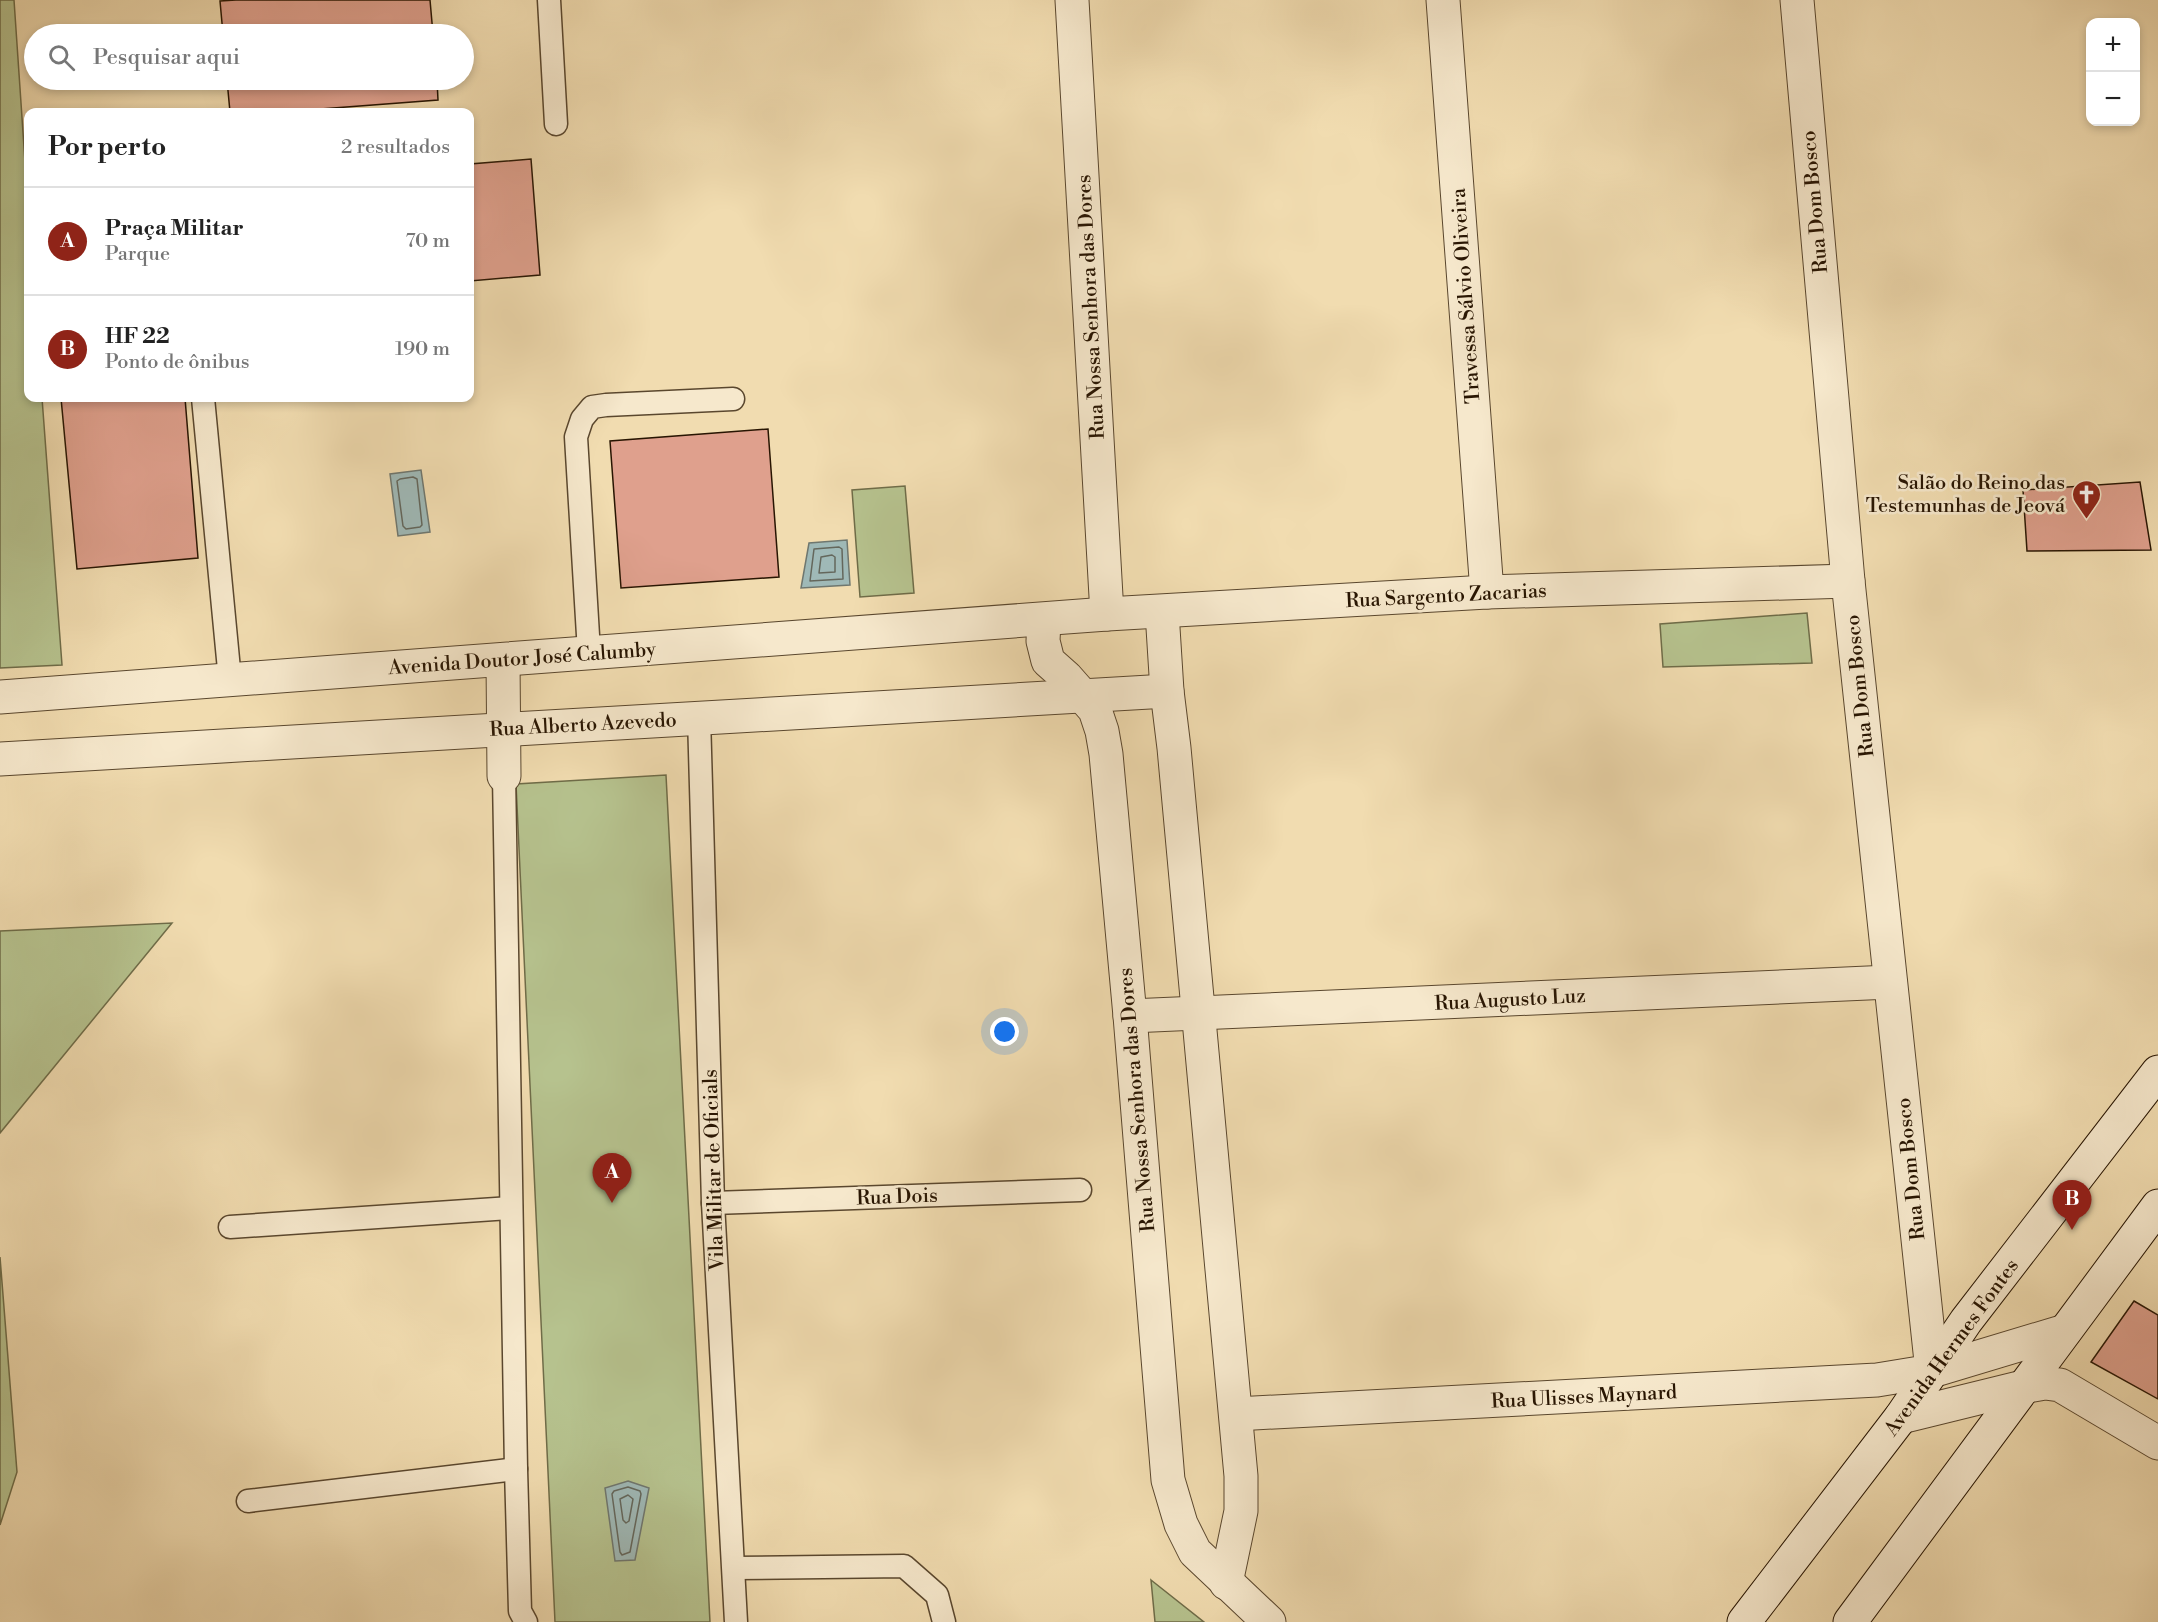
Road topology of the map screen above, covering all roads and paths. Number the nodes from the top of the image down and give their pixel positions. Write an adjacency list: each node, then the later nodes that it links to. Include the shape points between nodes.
1 (549, 0): 5 (lane)
2 (1072, 0): 11 (street, Rua Nossa Senhora das Dores)
3 (1443, 0): 9 (street, Travessa Sálvio Oliveira)
4 (1797, 0): 8 (street, Rua Dom Bosco)
5 (556, 124)
6 (733, 399): 13 (lane, via 606,405 592,407 582,419 576,437)
7 (203, 402): 15 (lane)
8 (1848, 581): 9 (street, Rua Sargento Zacarias); 23 (street, Rua Dom Bosco)
9 (1487, 592): 10 (street, Rua Sargento Zacarias)
10 (1162, 612): 11 (street, Rua Sargento Zacarias); 16 (street)
11 (1107, 614): 12 (street, Rua Sargento Zacarias)
12 (1044, 620): 13 (street, Avenida Doutor José Calumby); 17 (street, Rua Nossa Senhora das Dores, via 1043,641 1048,661)
13 (588, 652): 14 (street, Avenida Doutor José Calumby)
14 (503, 660): 15 (street, Avenida Doutor José Calumby); 20 (street)
15 (230, 680): 18 (street, Avenida Doutor José Calumby)
16 (1167, 691): 17 (street, Rua Alberto Azevedo); 24 (street)
17 (1084, 696): 19 (street, Rua Alberto Azevedo); 25 (street, Rua Nossa Senhora das Dores, via 1095,710 1106,754)
18 (0, 697)
19 (699, 717): 20 (street, Rua Alberto Azevedo); 28 (lane, Vila Militar de Oficials)
20 (504, 728): 21 (street, Rua Alberto Azevedo); 22 (street)
21 (0, 759)
22 (504, 776): 30 (lane)
23 (1890, 982): 24 (street, Rua Augusto Luz); 33 (street, Rua Dom Bosco)
24 (1197, 1012): 25 (street, Rua Augusto Luz); 35 (street)
25 (1130, 1016): 41 (street, Rua Nossa Senhora das Dores, via 1168,1480 1181,1524 1195,1552)
26 (2158, 1072): 33 (street, Avenida Hermes Fontes, via 1966,1321)
27 (1080, 1190): 28 (lane, Rua Dois)
28 (713, 1203): 40 (lane, Vila Militar de Oficials)
29 (2158, 1206): 32 (street)
30 (511, 1208): 31 (lane); 38 (lane)
31 (230, 1227)
32 (2065, 1331): 33 (street, Rua Ulisses Maynard); 34 (street)
33 (1932, 1371): 35 (street, Rua Ulisses Maynard, via 1847,1382); 36 (street, Avenida Hermes Fontes)
34 (2027, 1386): 36 (street); 37 (street, via 2060,1384); 47 (street)
35 (1236, 1414): 41 (street, via 1241,1511)
36 (1901, 1417): 46 (street, Avenida Hermes Fontes)
37 (2158, 1443)
38 (516, 1468): 39 (lane); 42 (lane, via 520,1611)
39 (248, 1502)
40 (735, 1568): 43 (lane, Vila Militar de Oficials); 44 (lane, via 904,1566 937,1595)
41 (1226, 1583): 45 (street, Rua Nossa Senhora das Dores)
42 (525, 1622)
43 (736, 1622)
44 (944, 1622)
45 (1269, 1622)
46 (1744, 1622)
47 (1850, 1622)

